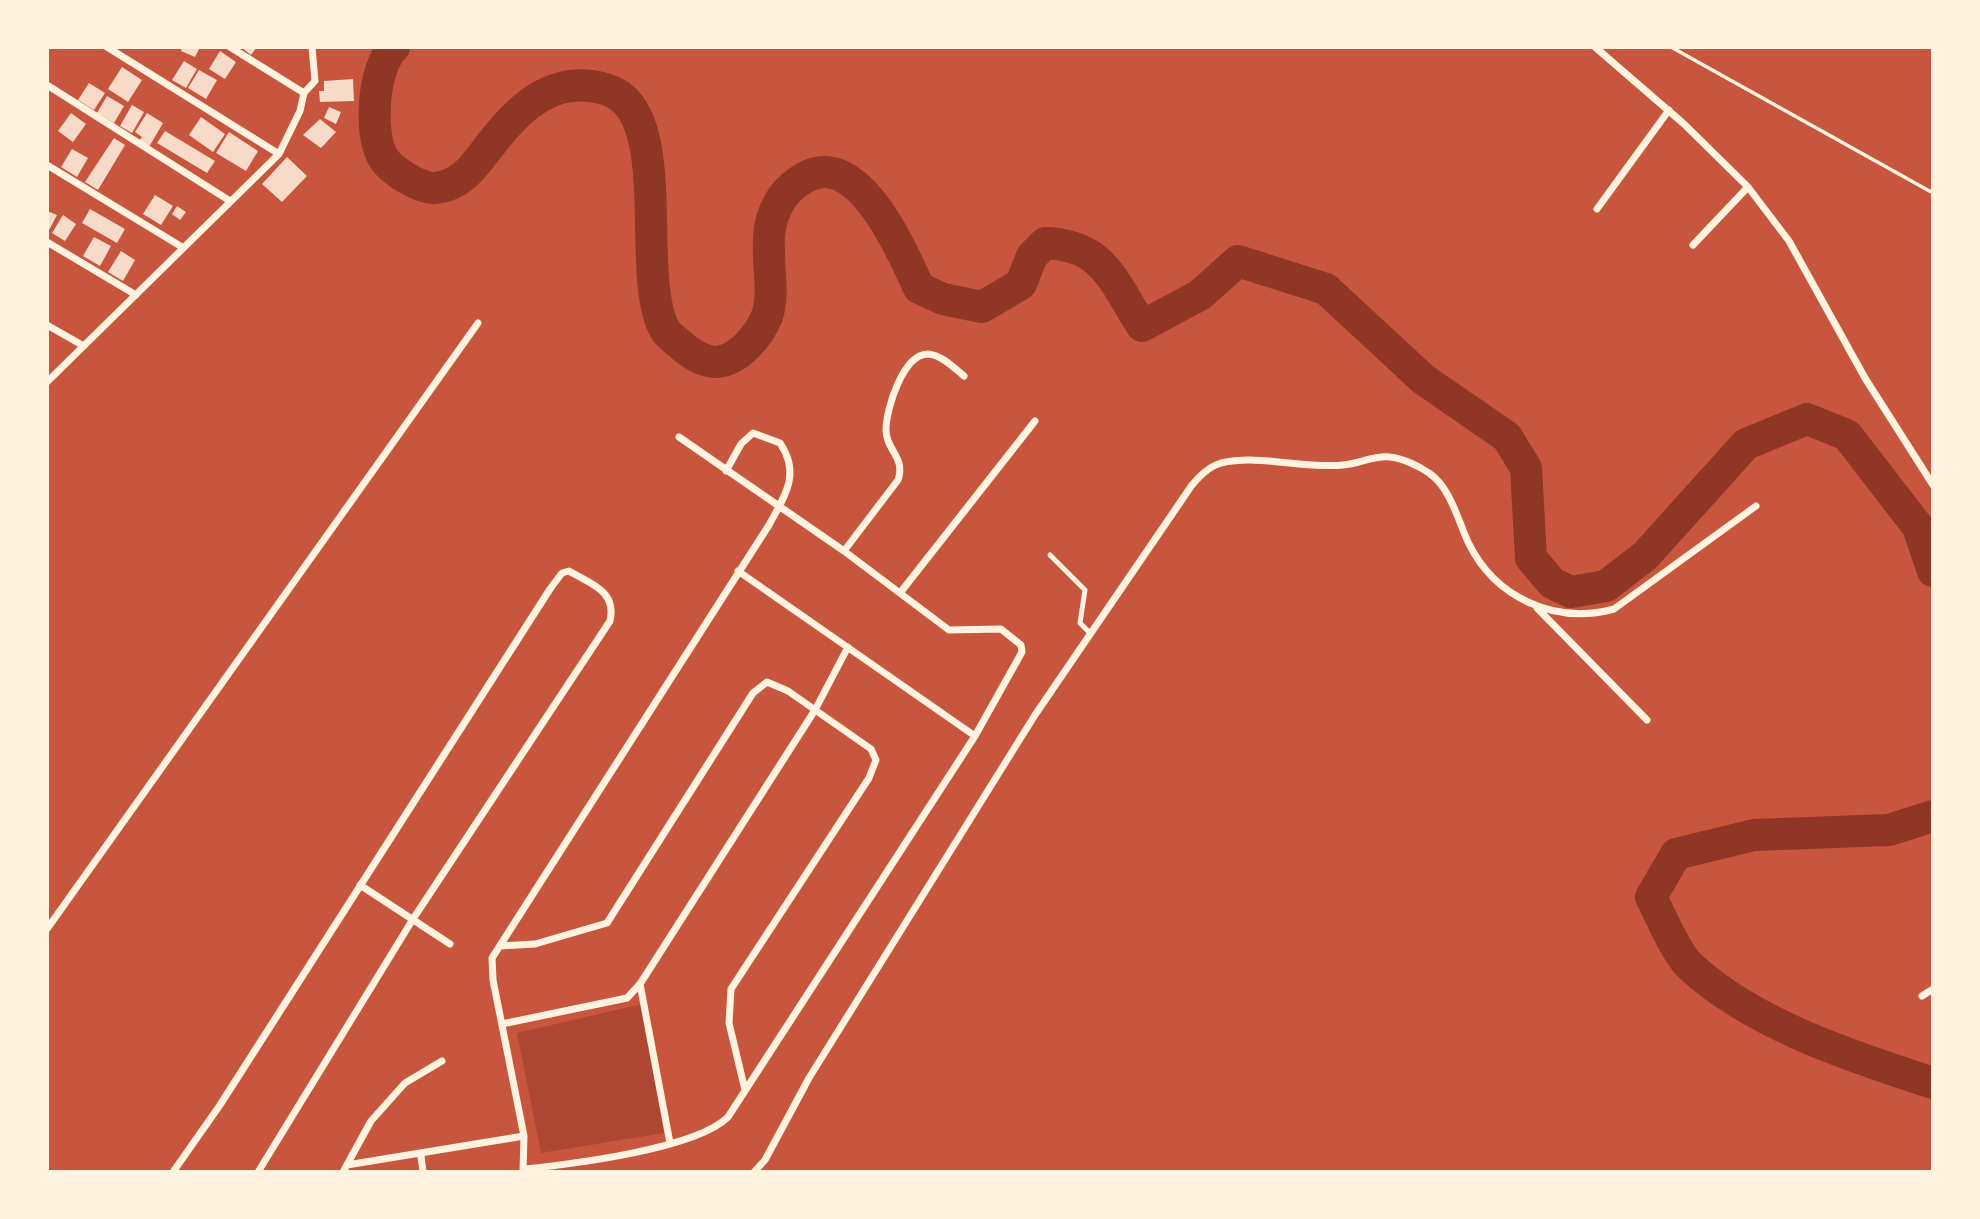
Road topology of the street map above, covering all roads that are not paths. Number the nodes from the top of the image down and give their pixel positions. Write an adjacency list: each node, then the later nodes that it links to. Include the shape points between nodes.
1 (107, 47): 8 (street)
2 (230, 47): 6 (street)
3 (312, 47): 6 (street, via 315,81)
4 (1595, 47): 7 (street)
5 (47, 85): 11 (street)
6 (304, 93): 8 (street)
7 (1669, 110): 10 (street); 12 (street)
8 (279, 153): 11 (street)
9 (47, 164): 15 (street)
10 (1748, 187): 14 (street); 25 (street, via 1789,241 1865,378)
11 (230, 201): 15 (street)
12 (1597, 209)
13 (47, 242): 16 (street)
14 (1693, 245)
15 (182, 247): 16 (street)
16 (136, 295): 19 (street)
17 (478, 323): 40 (street)
18 (47, 324): 19 (street)
19 (82, 345): 21 (street)
20 (964, 376): 28 (street, via 946,361 925,354 914,358 904,372 894,393 886,432 888,444 899,458 898,480)
21 (47, 382)
22 (1035, 421): 31 (street)
23 (679, 437): 24 (street)
24 (726, 471): 26 (street); 26 (street, via 753,433 780,443 793,474)
25 (1933, 485)
26 (779, 506): 28 (street); 30 (street)
27 (1756, 506): 32 (street, via 1614,609 1570,616)
28 (844, 551): 31 (street)
29 (1050, 555): 33 (lane, via 1085,590 1080,622)
30 (738, 571): 34 (street); 42 (street)
31 (900, 593): 37 (street, via 948,630 1001,629 1021,645 1020,660)
32 (1536, 608): 33 (street, via 1495,579 1479,561 1444,489 1431,474 1391,457 1342,466 1253,461 1221,463 1206,470); 36 (street)
33 (1090, 633): 58 (street, via 972,813)
34 (848, 647): 35 (street); 37 (street)
35 (815, 710): 42 (street, via 788,691 761,684 607,922 535,944); 43 (street); 48 (street, via 870,749 875,767 732,989 729,1023)
36 (1647, 720)
37 (975, 736): 48 (street)
38 (360, 885): 39 (street); 39 (street, via 562,573 569,570 609,596 610,621); 55 (street)
39 (413, 919): 41 (street); 56 (street)
40 (47, 929)
41 (450, 944)
42 (500, 946): 46 (street, via 491,968)
43 (640, 984): 46 (street, via 627,998); 50 (street)
44 (1933, 989): 45 (street)
45 (1922, 996)
46 (502, 1024): 49 (street)
47 (442, 1061): 53 (street, via 405,1083 371,1121)
48 (745, 1090): 50 (street, via 719,1126)
49 (524, 1136): 51 (street); 54 (street)
50 (670, 1143): 52 (street)
51 (421, 1156): 53 (street); 57 (street)
52 (576, 1168): 54 (street)
53 (345, 1169)
54 (524, 1170)
55 (173, 1172)
56 (258, 1172)
57 (423, 1172)
58 (754, 1172)

